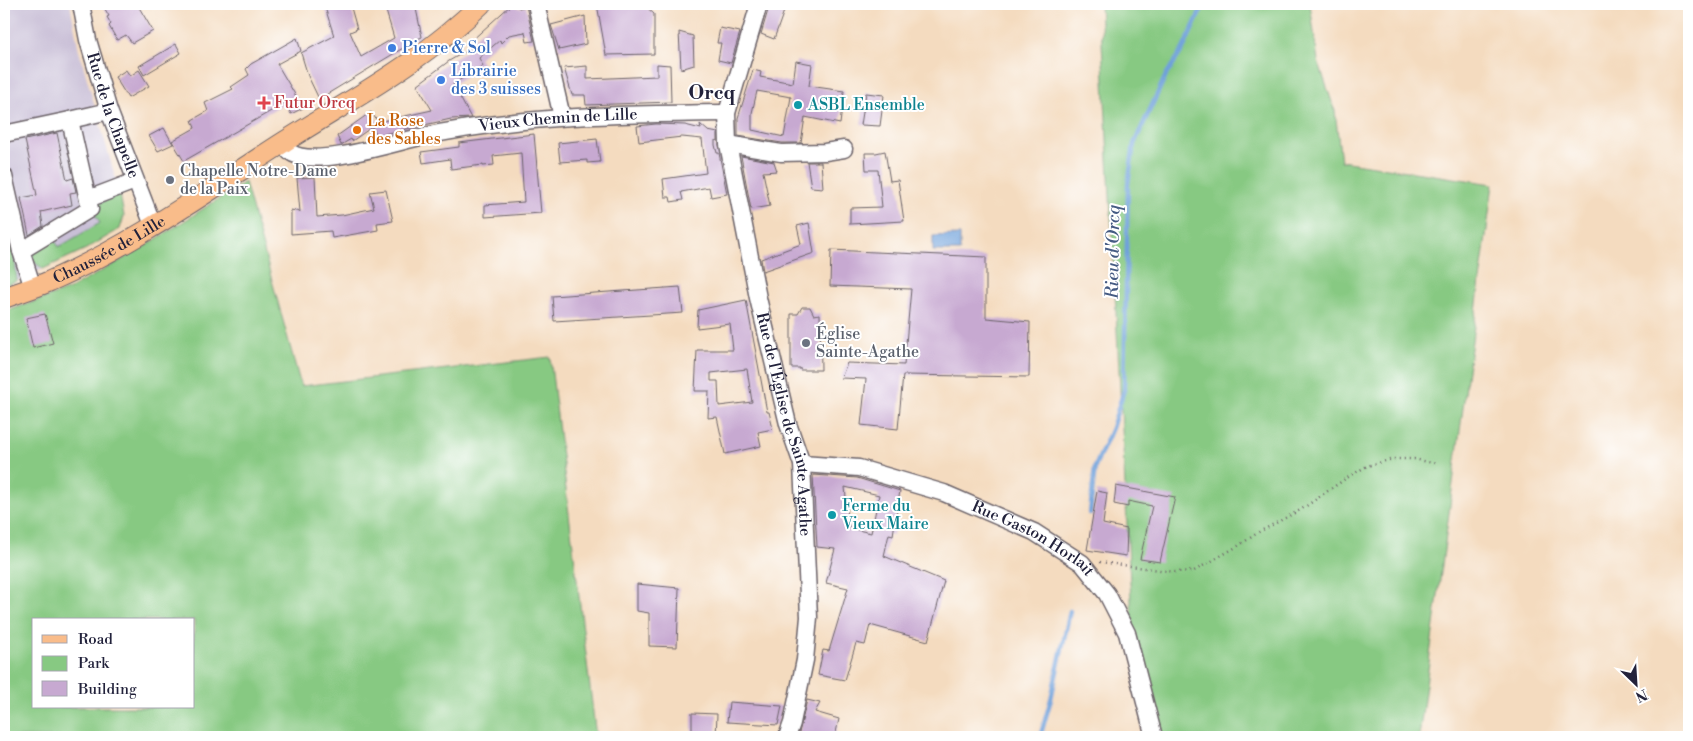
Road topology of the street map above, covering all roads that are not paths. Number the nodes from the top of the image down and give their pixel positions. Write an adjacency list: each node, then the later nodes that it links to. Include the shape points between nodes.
1 (81, 4): 5 (street, Rue de la Chapelle)
2 (481, 4): 10 (main road, Chaussée de Lille, via 449,34 400,71)
3 (536, 4): 7 (street, Vieux Chemin de Lille)
4 (759, 4): 6 (street)
5 (109, 111): 8 (street); 14 (street, Rue de la Chapelle)
6 (727, 113): 7 (street, Vieux Chemin de Lille); 11 (street, Rue de l'Église de Sainte Agathe)
7 (562, 118): 10 (street, Vieux Chemin de Lille, via 507,122 430,135 330,158 290,152)
8 (70, 120): 9 (street); 15 (street)
9 (4, 134)
10 (283, 142): 16 (main road, Chaussée de Lille)
11 (728, 144): 12 (street, via 781,154); 20 (street, Rue de l'Église de Sainte Agathe, via 758,298 788,424)
12 (844, 149)
13 (4, 176): 17 (street)
14 (135, 181): 15 (street); 16 (street, Rue de la Chapelle)
15 (88, 199): 17 (street, via 90,209)
16 (153, 225): 18 (main road, Chaussée de Lille)
17 (21, 252): 18 (street)
18 (33, 288): 19 (main road, Chaussée de Lille)
19 (4, 298)
20 (802, 464): 21 (street, Rue de l'Église de Sainte Agathe, via 809,617 805,660); 22 (street, Rue Gaston Horlait, via 858,468 944,493 1034,532 1082,563 1107,594 1127,633)
21 (787, 737)
22 (1154, 737)

